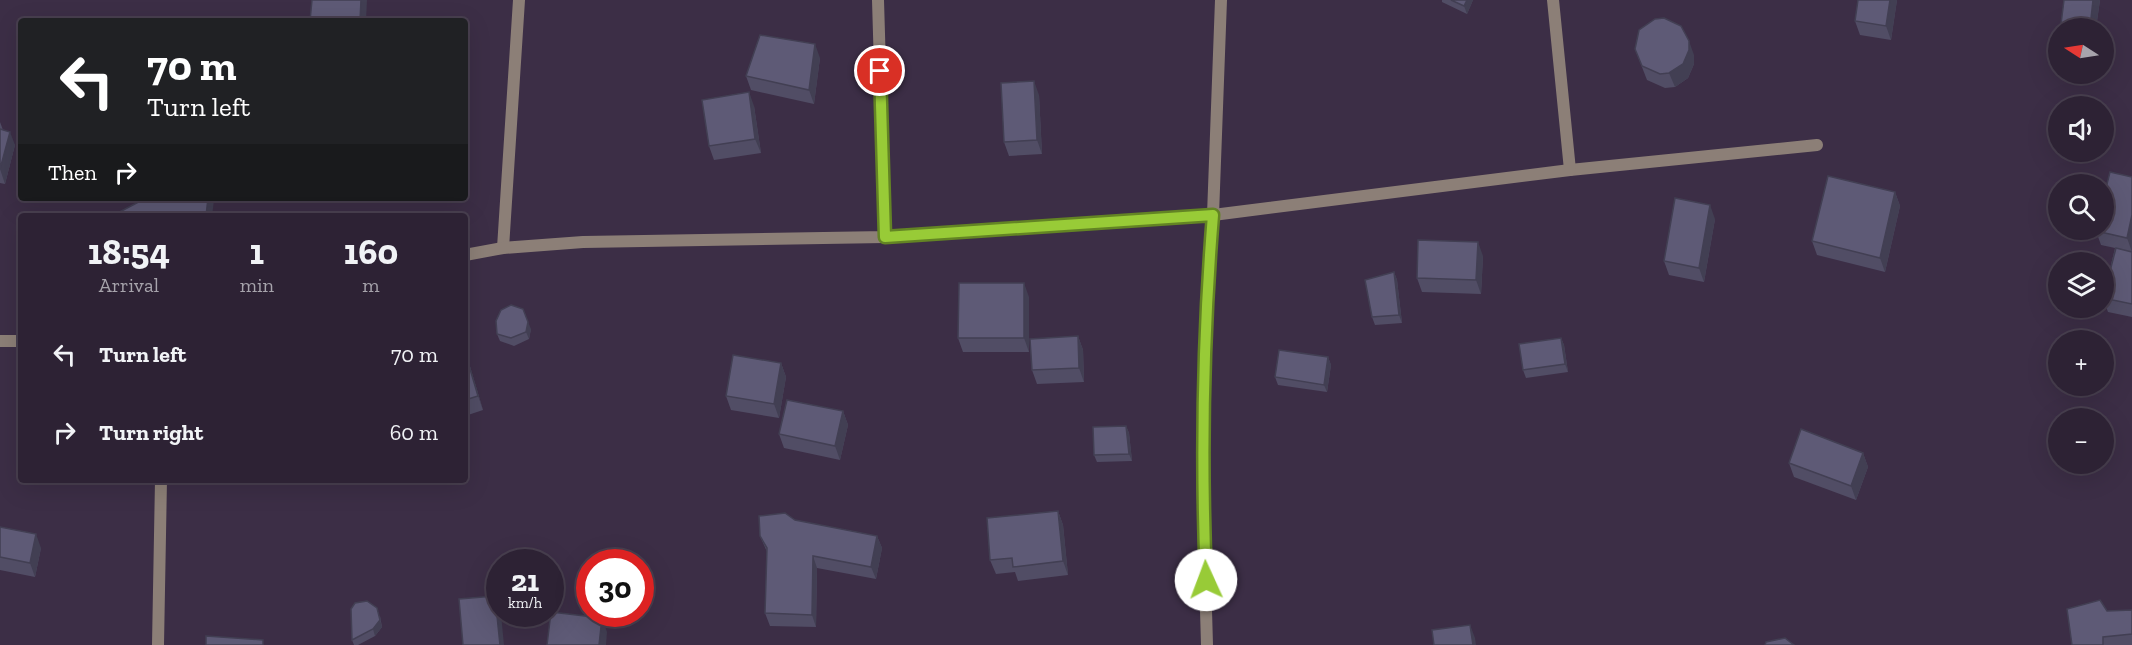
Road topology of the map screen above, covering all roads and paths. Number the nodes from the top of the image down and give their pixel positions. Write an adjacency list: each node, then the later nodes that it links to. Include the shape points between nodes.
1 (519, 0): 9 (street)
2 (878, 0): 8 (street)
3 (1221, 0): 7 (street)
4 (1553, 0): 6 (street)
5 (1817, 145): 6 (street)
6 (1570, 170): 7 (street)
7 (1213, 215): 8 (street); 15 (street, via 1202,470)
8 (885, 237): 9 (street, via 583,242)
9 (503, 248): 10 (street)
10 (468, 254)
11 (0, 341): 12 (street)
12 (18, 341)
13 (161, 483): 14 (street)
14 (158, 645)
15 (1207, 645)

